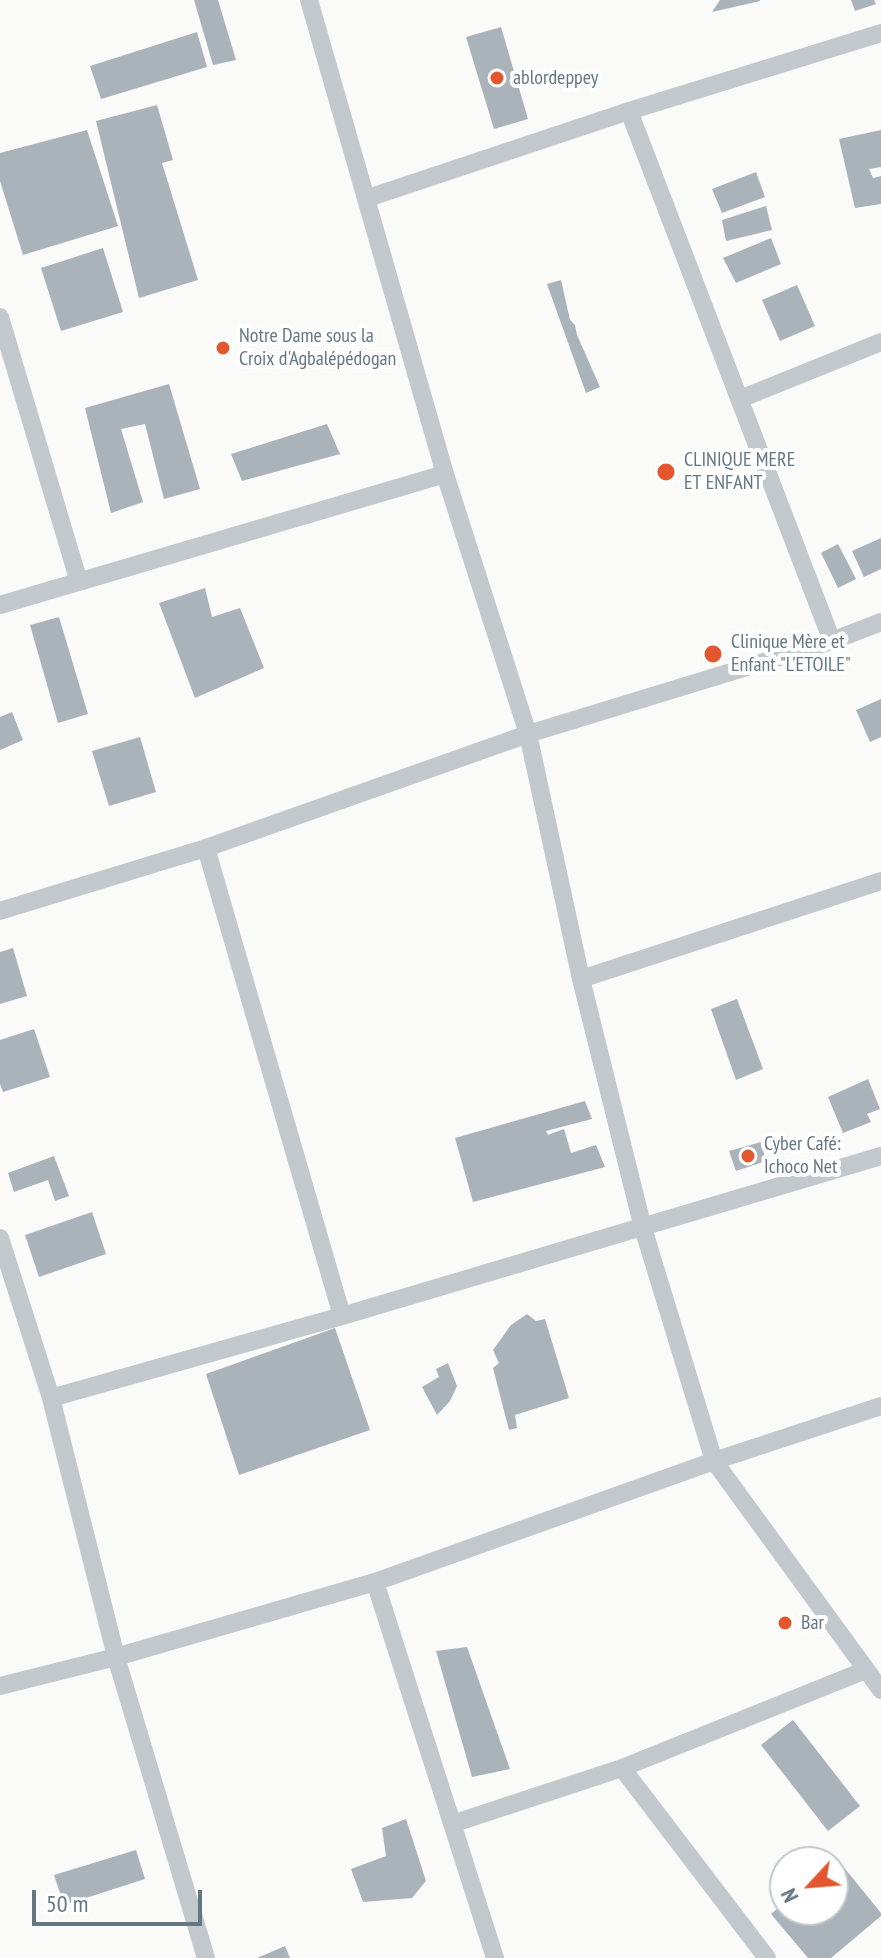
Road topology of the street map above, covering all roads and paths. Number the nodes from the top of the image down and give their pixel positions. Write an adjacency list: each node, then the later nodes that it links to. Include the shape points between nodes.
1 (309, 0): 4 (street)
2 (881, 33): 3 (street)
3 (629, 111): 4 (street); 7 (street)
4 (368, 198): 8 (street)
5 (0, 319): 9 (street)
6 (881, 342): 7 (street)
7 (740, 399): 12 (street)
8 (445, 474): 9 (street); 13 (street)
9 (79, 582): 10 (street)
10 (0, 605)
11 (881, 622): 12 (street)
12 (832, 641): 13 (street)
13 (528, 734): 14 (street); 17 (street)
14 (206, 848): 16 (street); 21 (street)
15 (881, 881): 17 (street)
16 (0, 911)
17 (581, 979): 19 (street)
18 (881, 1156): 19 (street)
19 (643, 1228): 21 (street); 24 (street)
20 (0, 1238): 22 (street)
21 (342, 1316): 22 (street)
22 (51, 1398): 26 (street)
23 (881, 1406): 24 (street)
24 (714, 1461): 25 (street); 27 (street)
25 (375, 1582): 26 (street); 31 (street)
26 (116, 1657): 28 (street); 32 (street)
27 (866, 1670): 29 (street); 30 (street)
28 (0, 1686)
29 (881, 1690)
30 (622, 1768): 31 (street); 34 (street)
31 (452, 1824): 33 (street)
32 (206, 1958)
33 (495, 1958)
34 (767, 1958)

